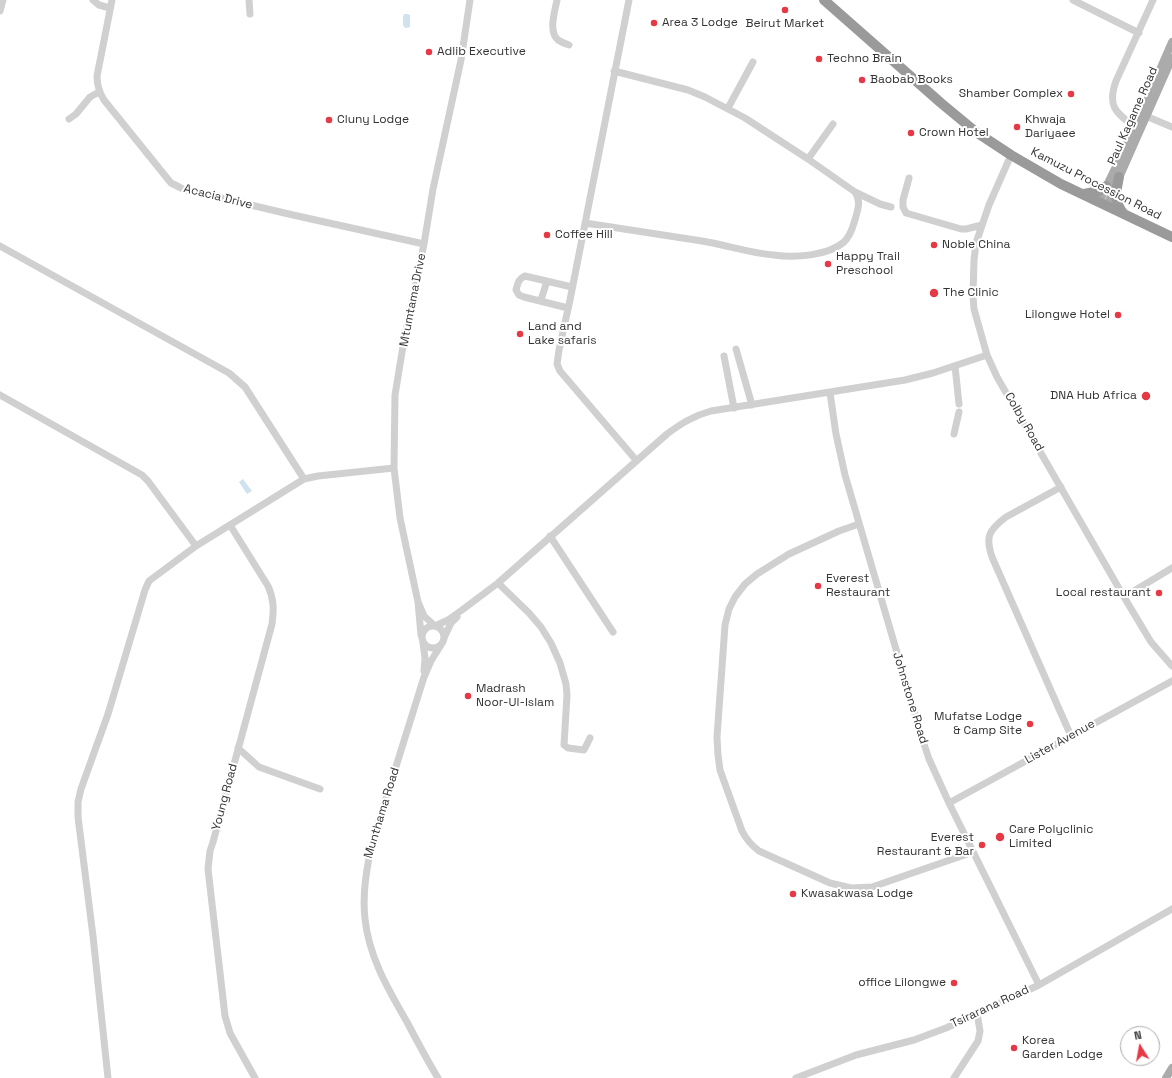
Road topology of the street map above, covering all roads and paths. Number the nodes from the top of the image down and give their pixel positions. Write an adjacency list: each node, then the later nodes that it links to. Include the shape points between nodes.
1 (2, 0): 12 (street)
2 (94, 0): 11 (street, via 99,6)
3 (112, 0): 11 (street)
4 (249, 0): 13 (street)
5 (470, 0): 40 (street, Mtumtama Drive, via 461,60 433,189)
6 (557, 0): 16 (street, via 553,31 558,40)
7 (629, 0): 19 (street)
8 (824, 0): 27 (highway, Kamuzu Procession Road, via 963,122)
9 (1073, 0): 14 (street)
10 (1153, 0): 14 (street)
11 (110, 8): 20 (street, via 98,76)
12 (0, 11)
13 (250, 14)
14 (1139, 33): 26 (street, via 1112,95 1115,109)
15 (1172, 42): 22 (main road)
16 (569, 45)
17 (1172, 58): 22 (main road, Paul Kagame Road)
18 (753, 62): 21 (street)
19 (614, 71): 21 (street, via 688,90); 37 (street)
20 (99, 92): 23 (street, via 90,97); 40 (street, Acacia Drive, via 176,186)
21 (728, 108): 28 (street)
22 (1143, 115): 25 (street); 26 (main road, Paul Kagame Road)
23 (69, 119)
24 (833, 124): 28 (street)
25 (1172, 128)
26 (1137, 129): 29 (main road, Paul Kagame Road); 31 (main road)
27 (1011, 155): 33 (highway, Kamuzu Procession Road); 38 (street, Colby Road, via 988,205)
28 (808, 159): 32 (street)
29 (1119, 177): 34 (main road, Paul Kagame Road); 36 (highway, via 1116,201)
30 (909, 178): 38 (street, via 903,200 906,213 961,229)
31 (1106, 186): 33 (highway, via 1099,191); 34 (main road)
32 (855, 192): 35 (street); 37 (street, via 859,204 850,235 829,251 810,254 773,255)
33 (1084, 194): 34 (highway, Kamuzu Procession Road)
34 (1103, 204): 36 (highway, Kamuzu Procession Road)
35 (891, 207)
36 (1124, 214): 39 (highway, Kamuzu Procession Road)
37 (585, 223): 43 (street)
38 (982, 225): 47 (street, Colby Road, via 975,251 973,296 977,321)
39 (1172, 237)
40 (424, 244): 58 (street, Mtumtama Drive, via 395,395)
41 (0, 246): 59 (street, via 229,373 245,387)
42 (547, 281): 43 (street); 44 (street); 44 (street, via 525,276 519,281 516,290 524,297)
43 (572, 287): 45 (street)
44 (541, 300): 45 (street)
45 (568, 308): 57 (street, via 557,358 560,371)
46 (736, 349): 53 (street)
47 (988, 355): 49 (street); 60 (street, Colby Road, via 997,377)
48 (724, 356): 54 (street)
49 (956, 366): 50 (street, via 905,380); 52 (street)
50 (830, 393): 53 (street); 61 (street, Johnstone Road, via 840,455)
51 (0, 395): 64 (street, via 142,476)
52 (959, 404)
53 (752, 405): 54 (street)
54 (734, 408): 57 (street, via 690,418)
55 (959, 412): 56 (street)
56 (954, 434)
57 (636, 460): 63 (street)
58 (394, 468): 59 (street); 68 (street, Mtumtama Drive, via 400,518)
59 (304, 479): 62 (street)
60 (1061, 487): 67 (street, Colby Road); 79 (street, via 1006,517 988,537 995,564)
61 (859, 524): 83 (street, Johnstone Road, via 922,738); 84 (street, via 789,554 766,568 745,584 732,603 725,625 717,737 724,782 742,831 752,845 830,883 851,888 872,887)
62 (230, 525): 64 (street); 81 (street, Young Road, via 268,586 274,609)
63 (550, 536): 66 (street); 71 (street)
64 (196, 546): 89 (street, via 149,581 78,802)
65 (1172, 568): 67 (street)
66 (498, 583): 69 (street); 80 (street, via 541,627 560,663 567,695 564,745 584,750)
67 (1124, 597): 76 (street, Colby Road, via 1151,642)
68 (418, 602): 70 (street, via 424,616); 72 (street)
69 (462, 610): 70 (street); 73 (street, via 451,623)
70 (435, 626): 72 (street, via 425,628); 73 (street, via 442,630)
71 (613, 632)
72 (422, 635): 74 (street)
73 (444, 638): 75 (street)
74 (423, 643): 75 (street, via 429,648 438,648); 77 (street)
75 (441, 645): 77 (street)
76 (1172, 666)
77 (424, 678): 91 (street, Munthama Road, via 372,840 366,867 364,905 367,934 376,963)
78 (1172, 681): 79 (street, Lister Avenue)
79 (1071, 736): 83 (street, Lister Avenue)
80 (590, 738)
81 (238, 748): 82 (street, via 259,767); 90 (street, Young Road, via 210,851 208,869 224,1012 230,1033)
82 (320, 789)
83 (949, 803): 84 (street, Johnstone Road)
84 (973, 852): 86 (street, Johnstone Road)
85 (1172, 909): 86 (street, Tsirarana Road)
86 (1039, 985): 87 (street, Tsirarana Road)
87 (977, 1013): 92 (street, Tsirarana Road, via 930,1035 856,1055); 93 (street, via 980,1031 978,1041)
88 (1172, 1068): 94 (main road)
89 (108, 1078)
90 (254, 1078)
91 (438, 1078)
92 (796, 1078)
93 (954, 1078)
94 (1166, 1078)

